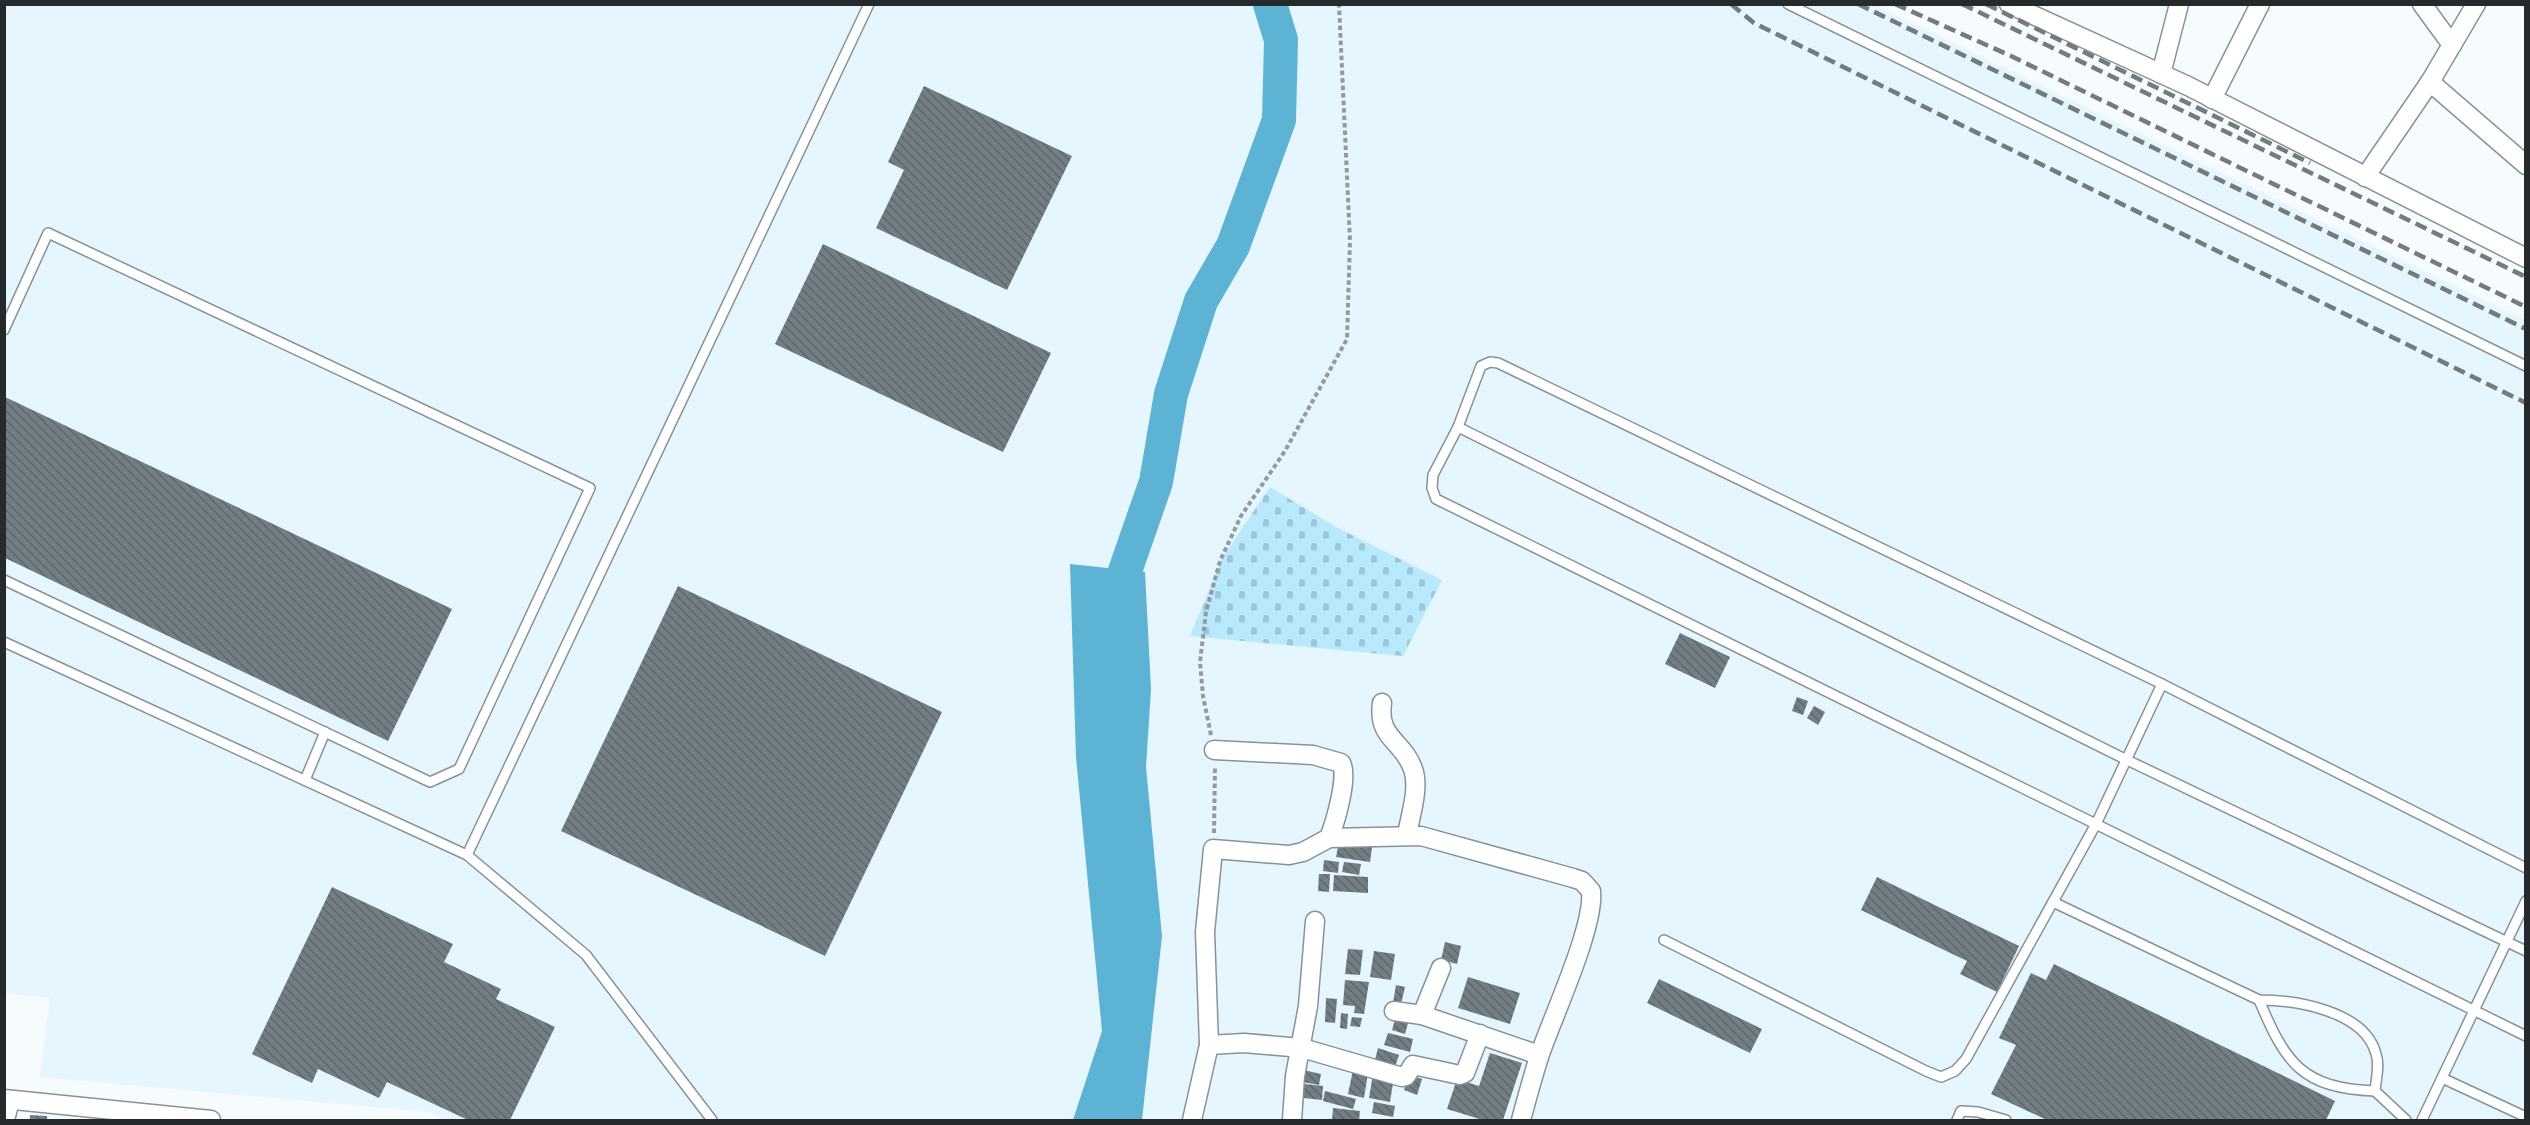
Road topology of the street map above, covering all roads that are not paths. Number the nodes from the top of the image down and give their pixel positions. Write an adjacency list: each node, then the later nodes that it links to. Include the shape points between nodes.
1 (869, 4): 29 (lane)
2 (1788, 4): 16 (lane)
3 (2009, 4): 9 (street)
4 (2179, 4): 9 (street)
5 (2260, 4): 11 (street)
6 (2422, 4): 8 (street)
7 (2476, 4): 8 (street)
8 (2452, 45): 10 (street)
9 (2161, 74): 11 (street)
10 (2430, 82): 12 (street); 13 (street)
11 (2212, 99): 13 (street)
12 (2526, 165)
13 (2365, 177): 14 (street)
14 (2526, 258)
15 (4, 330): 22 (lane, via 48,233 590,488 459,769 430,782)
16 (2526, 366)
17 (1458, 427): 20 (lane, via 1481,366 1498,363); 24 (lane); 26 (lane, via 1433,475 1436,499)
18 (4, 580): 22 (lane)
19 (4, 642): 25 (lane)
20 (2162, 684): 24 (lane); 30 (lane)
21 (1382, 703): 27 (street, via 1381,722 1414,770)
22 (325, 732): 25 (lane)
23 (1214, 750): 28 (street, via 1313,755 1341,763 1344,774)
24 (2127, 759): 26 (lane); 35 (lane)
25 (305, 780): 29 (lane)
26 (2096, 824): 31 (lane); 40 (lane)
27 (1407, 835): 28 (street); 46 (street, via 1450,843 1573,878 1591,891 1584,933)
28 (1329, 838): 44 (street, via 1297,854 1213,849 1205,932)
29 (467, 855): 55 (lane, via 586,955)
30 (2526, 868)
31 (2053, 902): 34 (lane, via 1966,1059 1956,1071 1941,1077); 38 (lane)
32 (2526, 902): 35 (lane)
33 (1315, 921): 45 (street)
34 (1664, 940)
35 (2506, 942): 36 (lane); 40 (lane)
36 (2526, 951)
37 (1441, 968): 41 (street)
38 (2259, 1000): 48 (lane, via 2279,1047 2298,1068 2334,1085); 48 (lane, via 2317,1007 2354,1026 2378,1057)
39 (1394, 1011): 41 (street)
40 (2473, 1011): 43 (lane); 47 (lane)
41 (1422, 1015): 42 (street)
42 (1480, 1034): 45 (street, via 1469,1067 1460,1075 1413,1065 1402,1077); 46 (street)
43 (2526, 1036)
44 (1209, 1045): 45 (street, via 1244,1043); 56 (street)
45 (1302, 1048): 57 (street, via 1294,1076)
46 (1539, 1055): 58 (street)
47 (2442, 1078): 51 (lane); 62 (lane)
48 (2375, 1091): 61 (lane)
49 (7, 1099): 50 (street); 53 (street)
50 (92, 1114): 52 (street)
51 (2526, 1117)
52 (177, 1119): 54 (street)
53 (5, 1120)
54 (211, 1120)
55 (712, 1120)
56 (1192, 1120)
57 (1292, 1120)
58 (1521, 1120)
59 (1957, 1120): 60 (lane, via 1961,1111 1969,1110)
60 (2006, 1120)
61 (2406, 1120)
62 (2422, 1120)

